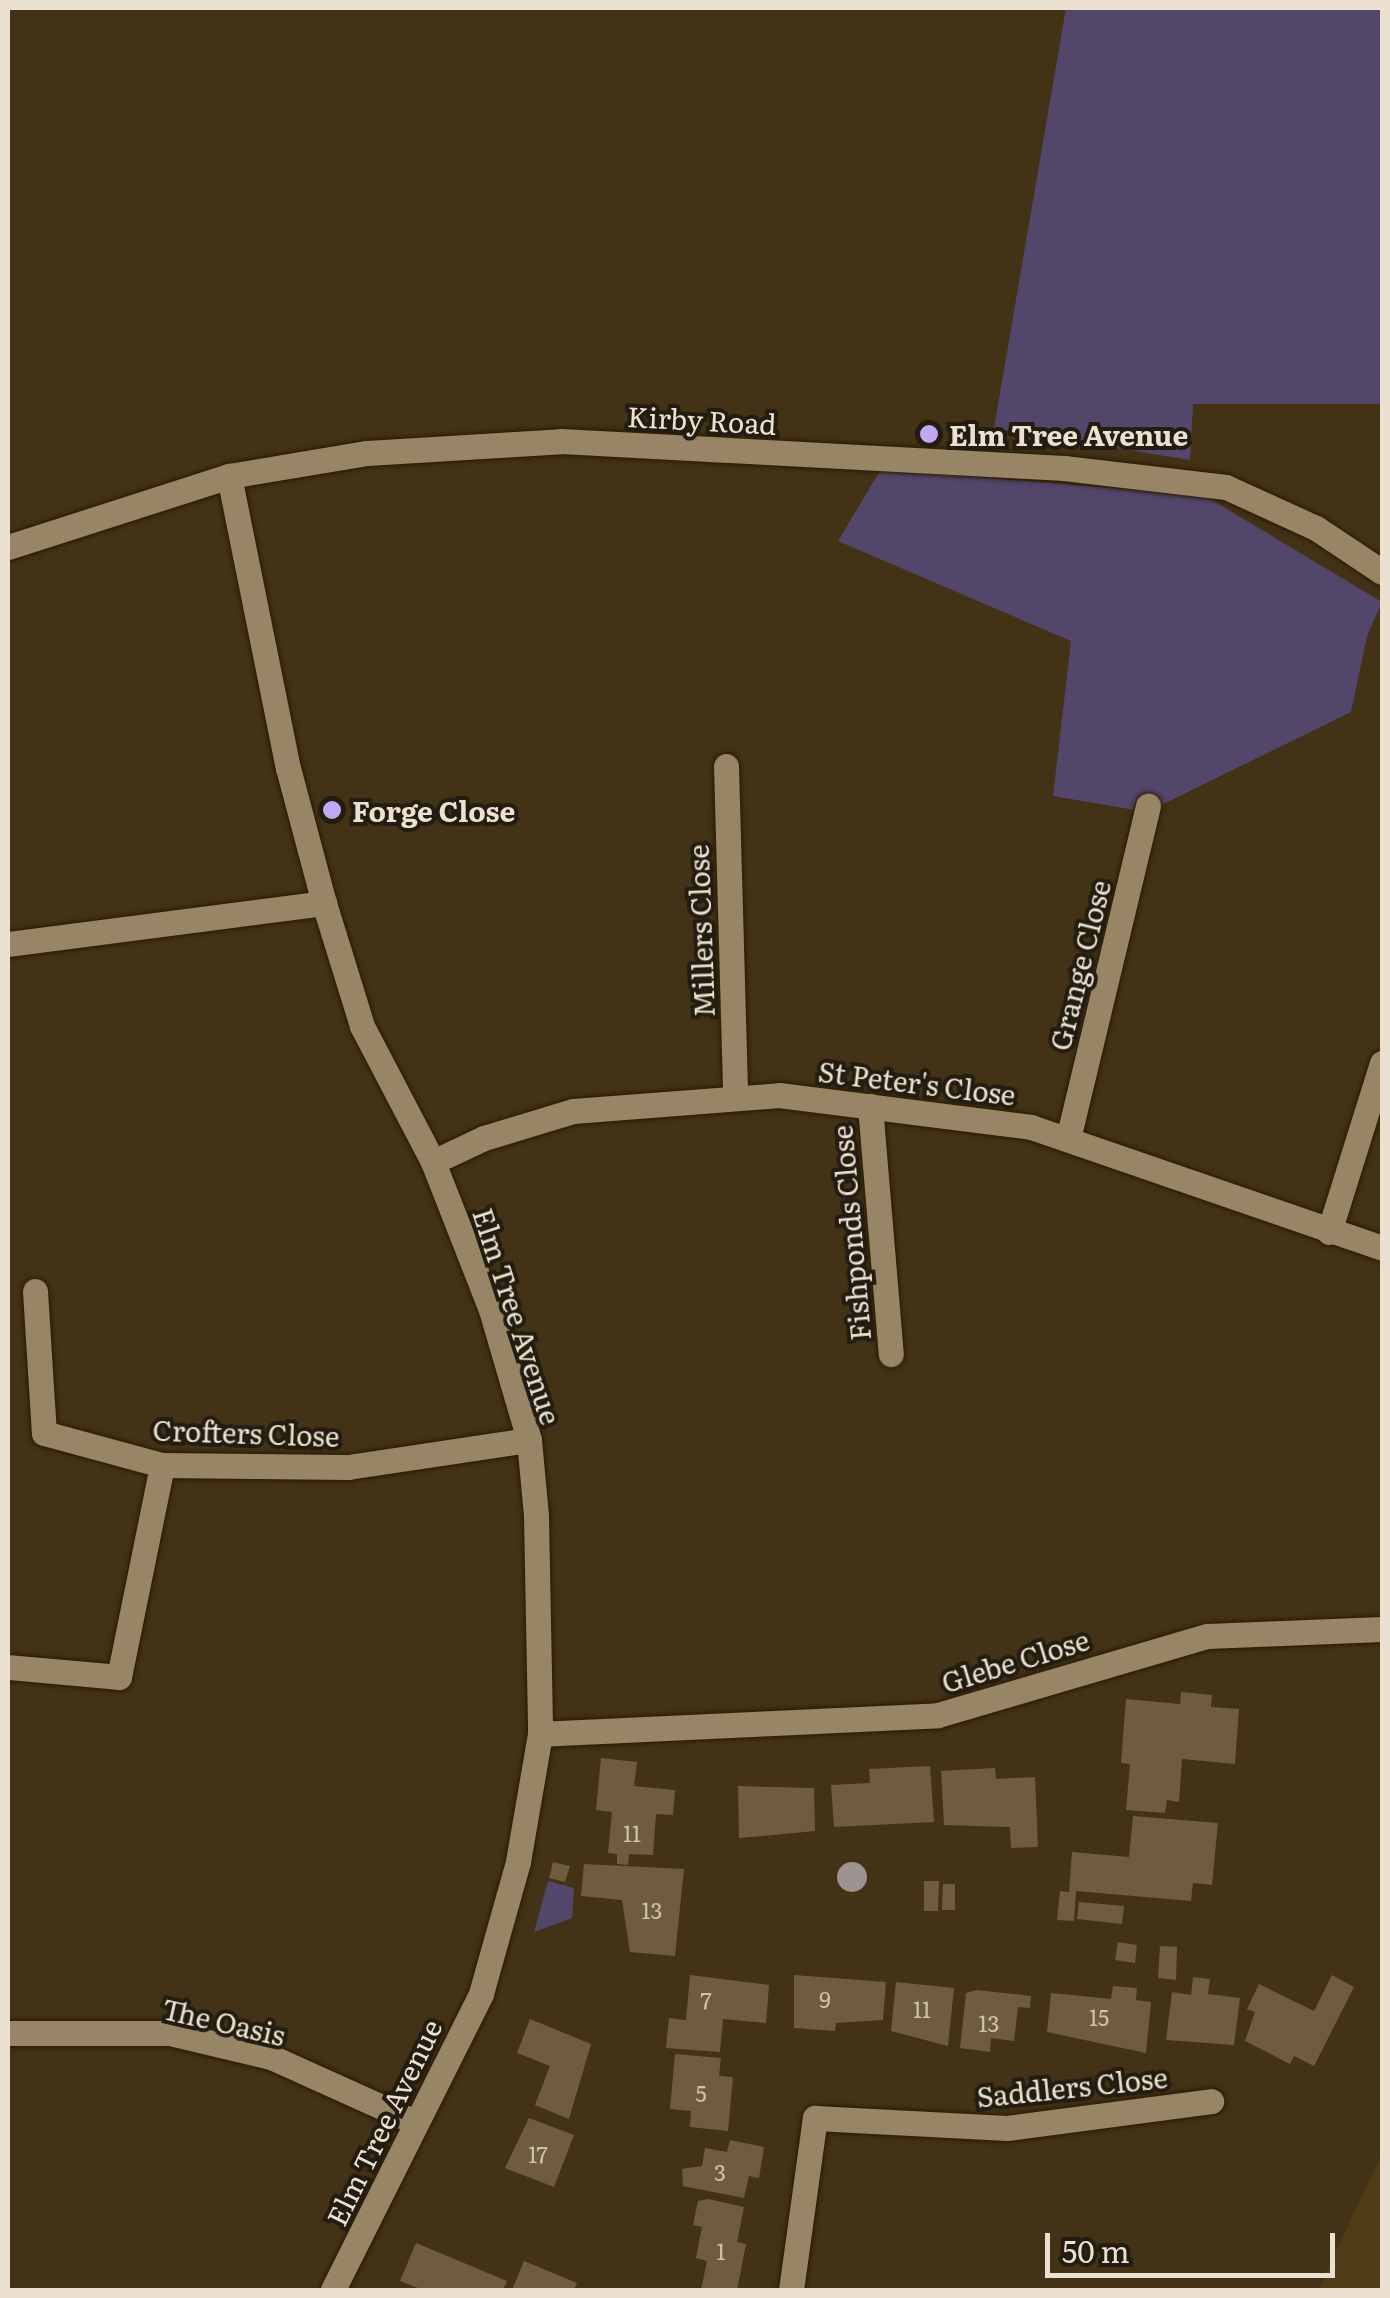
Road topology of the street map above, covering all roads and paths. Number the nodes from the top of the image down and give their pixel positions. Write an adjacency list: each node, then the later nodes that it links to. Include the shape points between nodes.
1 (229, 476): 2 (street, Kirby Road); 3 (street, Kirby Road, via 367,453 562,441 1064,468 1226,487 1316,528); 6 (street, Elm Tree Avenue, via 288,768)
2 (8, 547)
3 (1382, 572)
4 (726, 766): 9 (street, Millers Close)
5 (1148, 805): 11 (street, Grange Close)
6 (324, 903): 7 (street); 12 (street, Elm Tree Avenue, via 362,1026)
7 (8, 944)
8 (1382, 1063): 13 (street)
9 (735, 1094): 10 (street, St Peter's Close); 12 (street, St Peter's Close, via 573,1111 484,1138)
10 (870, 1106): 11 (street, St Peter's Close, via 1031,1127); 16 (street, Fishponds Close)
11 (1068, 1140): 13 (street, St Peter's Close)
12 (434, 1162): 17 (street, Elm Tree Avenue, via 491,1310)
13 (1329, 1232): 14 (street, St Peter's Close)
14 (1382, 1248)
15 (35, 1291): 18 (street, Crofters Close, via 44,1433)
16 (891, 1354)
17 (529, 1440): 18 (street, Crofters Close, via 348,1467); 21 (street, Elm Tree Avenue)
18 (162, 1465): 20 (street, via 119,1677)
19 (1382, 1629): 21 (street, Glebe Close, via 1208,1636 938,1715)
20 (8, 1668)
21 (540, 1734): 24 (street, Elm Tree Avenue, via 518,1862 481,1994)
22 (8, 2033): 24 (street, The Oasis, via 170,2033 271,2057)
23 (1211, 2101): 26 (street, Saddlers Close, via 1008,2128 814,2118)
24 (415, 2122): 25 (street, Elm Tree Avenue)
25 (333, 2290)
26 (791, 2290)

